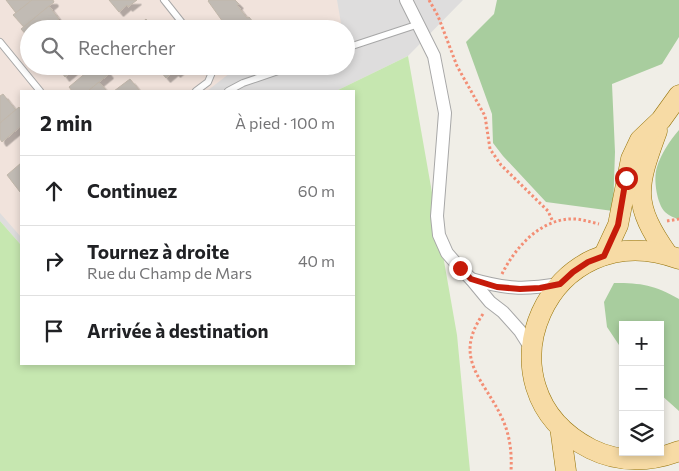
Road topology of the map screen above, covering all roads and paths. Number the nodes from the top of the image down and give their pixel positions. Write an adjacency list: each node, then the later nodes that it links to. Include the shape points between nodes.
1 (164, 0): 4 (lane)
2 (406, 0): 5 (street)
3 (429, 0): 21 (path, via 457,66 485,116 490,149 501,165 548,211 553,222 527,238 506,267)
4 (180, 20)
5 (419, 24): 7 (lane); 19 (street, via 434,56 445,113 437,216 439,235 447,253)
6 (0, 42): 8 (lane)
7 (355, 45)
8 (20, 66)
9 (27, 75): 12 (lane)
10 (211, 75): 13 (lane, via 208,82)
11 (267, 75): 14 (lane)
12 (39, 90)
13 (197, 90)
14 (230, 90)
15 (679, 96): 16 (main road)
16 (661, 120): 17 (main road, via 640,140 630,159 618,225); 18 (main road, via 644,165 641,197 647,223)
17 (604, 256): 18 (main road, via 636,250); 20 (main road, via 588,262)
18 (673, 257)
19 (471, 279): 21 (street); 22 (street)
20 (560, 284): 21 (street, via 520,289); 23 (main road, via 540,314)
21 (497, 287)
22 (490, 302): 23 (street, via 520,331); 27 (path, via 475,325 470,362 503,419 512,451)
23 (532, 350): 24 (main road, via 532,371 538,392)
24 (560, 427): 26 (main road, via 599,453); 28 (main road)
25 (679, 451): 26 (main road)
26 (640, 465)
27 (511, 471)
28 (566, 471)

